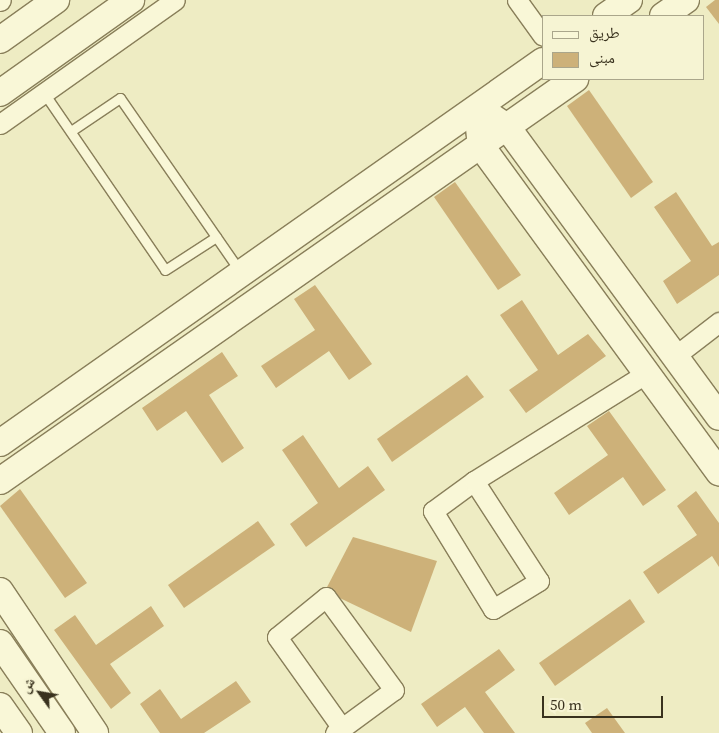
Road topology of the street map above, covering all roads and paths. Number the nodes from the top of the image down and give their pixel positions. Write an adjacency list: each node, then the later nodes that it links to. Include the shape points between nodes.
1 (56, 0): 10 (main road)
2 (131, 0): 13 (main road)
3 (175, 0): 14 (street)
4 (517, 0): 9 (street)
5 (629, 0): 7 (main road)
6 (686, 0): 8 (main road)
7 (607, 15)
8 (664, 15)
9 (542, 35)
10 (0, 40)
11 (542, 62): 15 (main road)
12 (574, 80): 17 (main road)
13 (0, 93)
14 (44, 93): 16 (street); 18 (lane)
15 (477, 108): 17 (main road); 19 (main road); 21 (main road)
16 (0, 124)
17 (507, 127): 19 (main road); 23 (main road)
18 (71, 132): 20 (lane, via 165,270); 20 (lane, via 120,98)
19 (481, 146): 24 (main road); 28 (main road)
20 (216, 237): 21 (lane)
21 (242, 273): 26 (main road)
22 (719, 322): 23 (street)
23 (674, 356): 25 (main road)
24 (647, 374): 27 (main road); 29 (street)
25 (719, 416)
26 (0, 443)
27 (719, 472)
28 (0, 481)
29 (474, 481): 29 (street, via 433,511 493,609 539,581)
30 (0, 592): 36 (main road)
31 (0, 643): 35 (main road)
32 (0, 706): 34 (main road)
33 (338, 730): 33 (street, via 394,690 326,597 277,637)
34 (19, 733)
35 (62, 733)
36 (95, 733)

